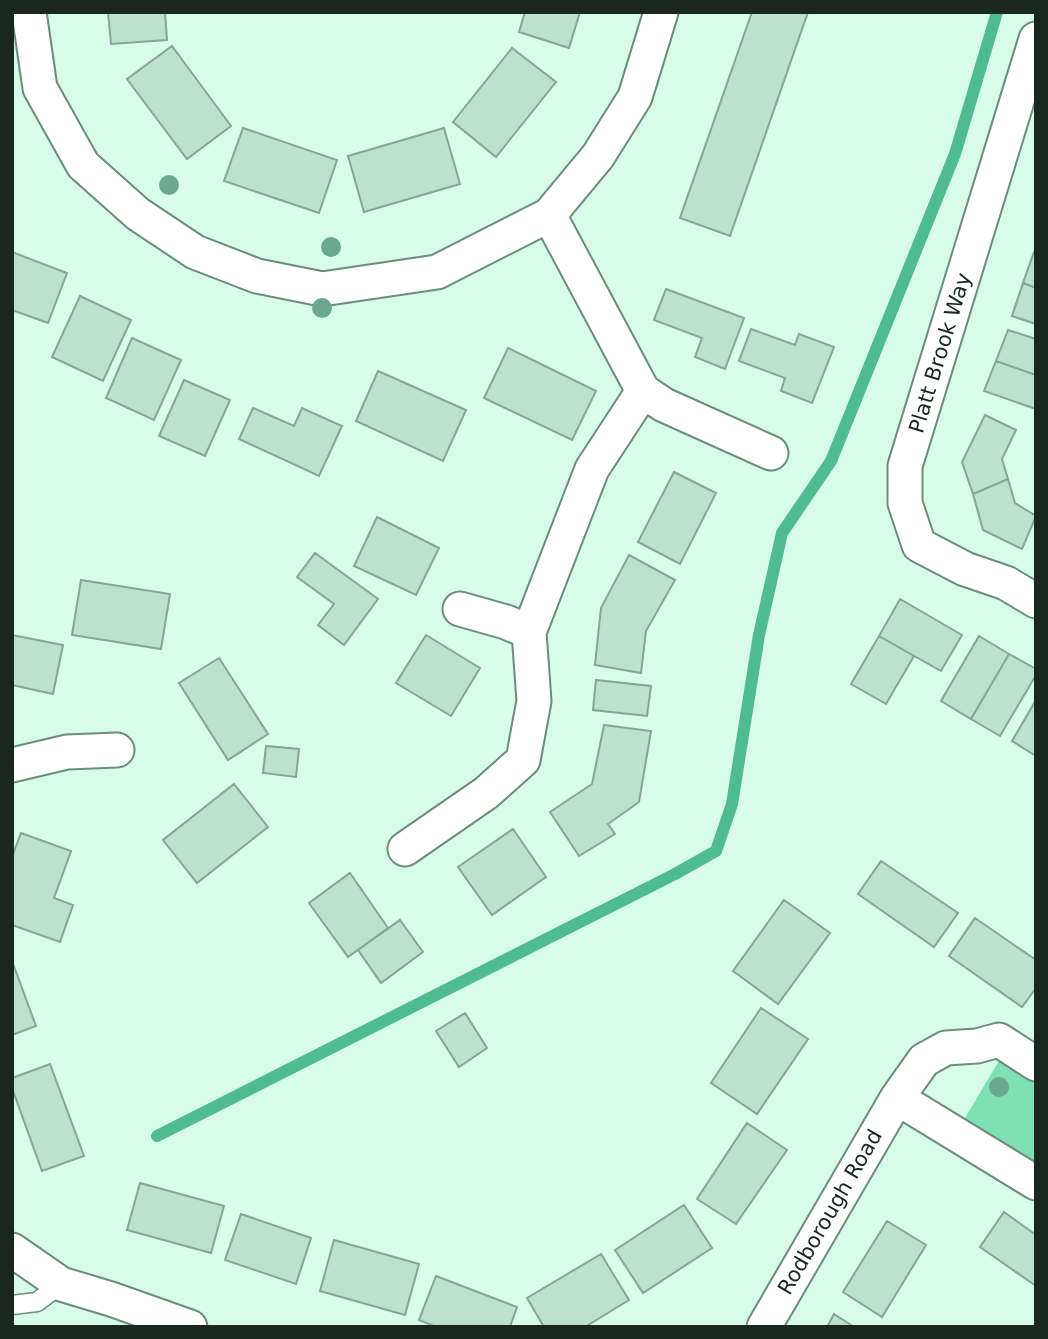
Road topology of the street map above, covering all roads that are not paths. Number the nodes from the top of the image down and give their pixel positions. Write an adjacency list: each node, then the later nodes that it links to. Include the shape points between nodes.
1 (29, 12): 4 (street, via 40,88 83,165 138,214 207,257 257,276 323,289 437,272)
2 (661, 12): 4 (street, via 635,97 598,156)
3 (1036, 40): 7 (street, Platt Brook Way, via 905,466 905,503 919,545)
4 (549, 215): 5 (street)
5 (643, 391): 6 (street, via 663,405); 9 (street, via 592,469)
6 (771, 453)
7 (1036, 601)
8 (460, 608): 9 (street)
9 (529, 632): 12 (street, via 534,701 523,760 486,793)
10 (117, 750): 11 (street, via 66,752)
11 (12, 765)
12 (405, 849)
13 (1036, 1064): 14 (street, Rodborough Road, via 999,1040 946,1048 924,1060)
14 (897, 1098): 15 (street); 20 (street, Rodborough Road)
15 (1036, 1183)
16 (12, 1250): 17 (street)
17 (61, 1284): 18 (lane, via 37,1302); 19 (street)
18 (12, 1305)
19 (190, 1327)
20 (764, 1327)

